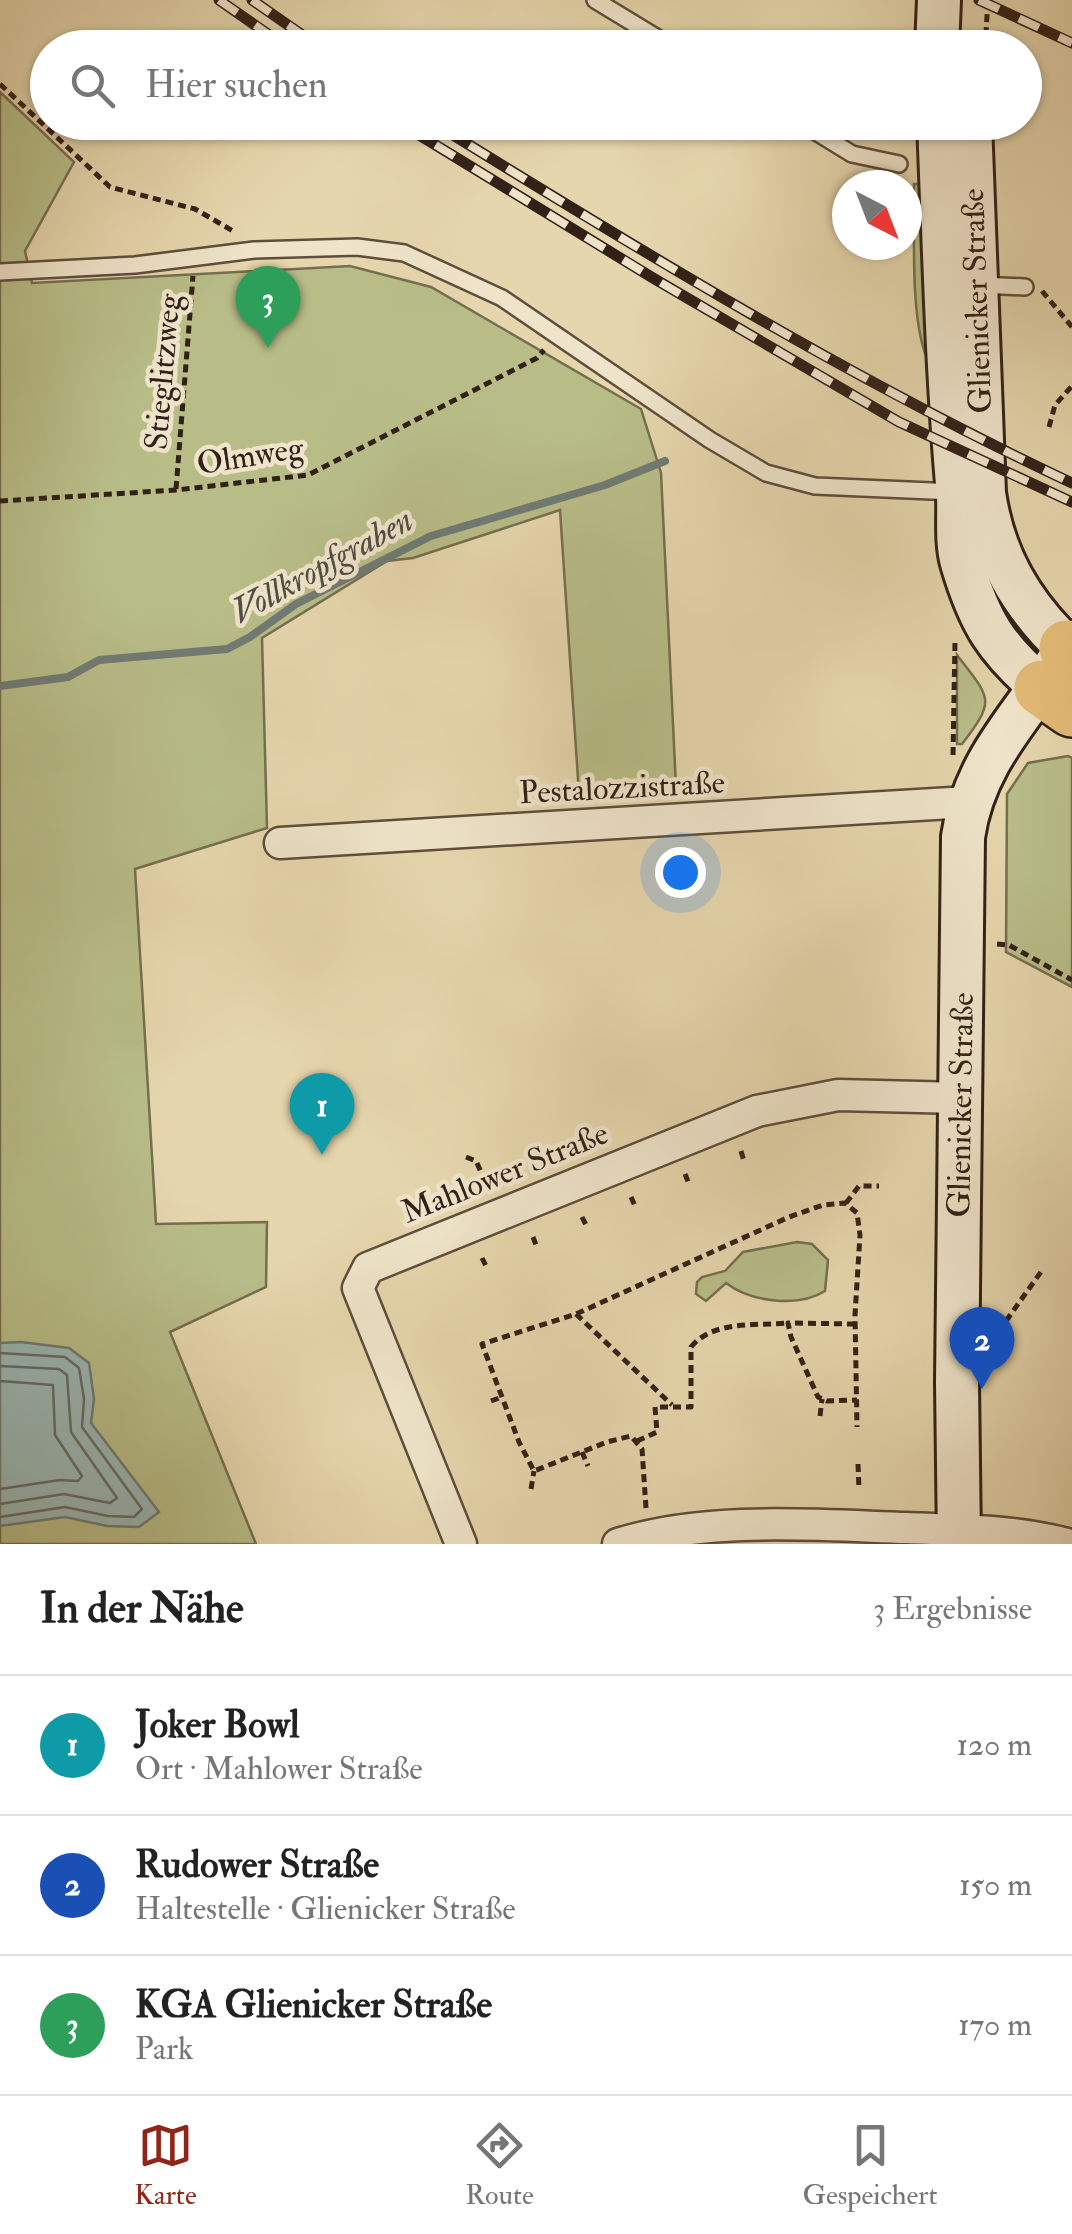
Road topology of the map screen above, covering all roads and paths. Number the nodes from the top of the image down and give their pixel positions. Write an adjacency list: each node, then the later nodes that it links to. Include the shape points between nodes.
1 (594, 0): 5 (lane)
2 (939, 0): 6 (main road)
3 (968, 0): 7 (main road)
4 (988, 0): 8 (path)
5 (644, 30)
6 (938, 30)
7 (967, 30)
8 (987, 30)
9 (0, 84): 10 (path)
10 (30, 112)
11 (60, 140): 16 (path, via 110,187 194,209 224,223)
12 (829, 140): 15 (lane, via 852,154)
13 (940, 140): 26 (main road, Glienicker Straße, via 952,458)
14 (971, 140): 19 (main road, Glienicker Straße)
15 (899, 164)
16 (254, 250): 17 (lane); 26 (lane, via 357,247 404,253 502,298 766,474 816,486)
17 (194, 258): 18 (lane); 25 (path, Stieglitzweg)
18 (0, 272)
19 (975, 285): 20 (lane); 26 (main road, Glienicker Straße)
20 (1025, 287): 21 (path, via 1048,295)
21 (1072, 327)
22 (540, 355): 25 (path, Olmweg, via 308,475)
23 (1072, 386): 24 (path, via 1054,404)
24 (1049, 426)
25 (176, 490): 27 (path, Olmweg)
26 (970, 493): 29 (main road, Glienicker Straße, via 960,557 978,608 1008,660)
27 (0, 502)
28 (955, 630): 30 (path)
29 (1063, 674): 30 (main road, Glienicker Straße)
30 (961, 785): 31 (street, Pestalozzistraße); 34 (main road, Glienicker Straße)
31 (280, 843)
32 (996, 944): 33 (path)
33 (1072, 980)
34 (960, 1098): 75 (main road, Glienicker Straße); 76 (street, Mahlower Straße, via 838,1096 757,1112 368,1268 358,1288)
35 (741, 1151): 37 (path)
36 (466, 1157): 41 (path, via 476,1162)
37 (744, 1162)
38 (685, 1174): 39 (path)
39 (688, 1184)
40 (880, 1186): 43 (path, via 859,1186)
41 (490, 1194)
42 (631, 1197): 44 (path)
43 (845, 1204): 52 (path, via 858,1213); 54 (path, via 788,1217)
44 (635, 1206)
45 (582, 1216): 46 (path)
46 (586, 1225)
47 (533, 1237): 48 (path)
48 (536, 1246)
49 (482, 1258): 50 (path)
50 (486, 1266)
51 (1043, 1269): 55 (path)
52 (857, 1280): 53 (path); 57 (path)
53 (866, 1281)
54 (576, 1314): 58 (path, via 482,1344); 62 (path)
55 (1006, 1320)
56 (788, 1323): 57 (path); 59 (path); 62 (path, via 701,1335 691,1347 691,1406)
57 (855, 1324): 61 (path)
58 (502, 1397): 60 (path); 66 (path)
59 (822, 1399): 61 (path); 63 (path)
60 (491, 1400)
61 (856, 1400): 64 (path)
62 (674, 1407): 65 (path, via 655,1407 657,1432)
63 (820, 1416)
64 (857, 1427)
65 (637, 1442): 67 (path, via 624,1436); 74 (path)
66 (522, 1450): 68 (path); 71 (path)
67 (582, 1452): 70 (path); 71 (path)
68 (513, 1454)
69 (858, 1464): 72 (path)
70 (588, 1466)
71 (534, 1471): 73 (path)
72 (859, 1488)
73 (531, 1490)
74 (646, 1516)
75 (959, 1537): 77 (street, via 753,1526 671,1531); 78 (street)
76 (461, 1544)
77 (618, 1544)
78 (1067, 1544)

